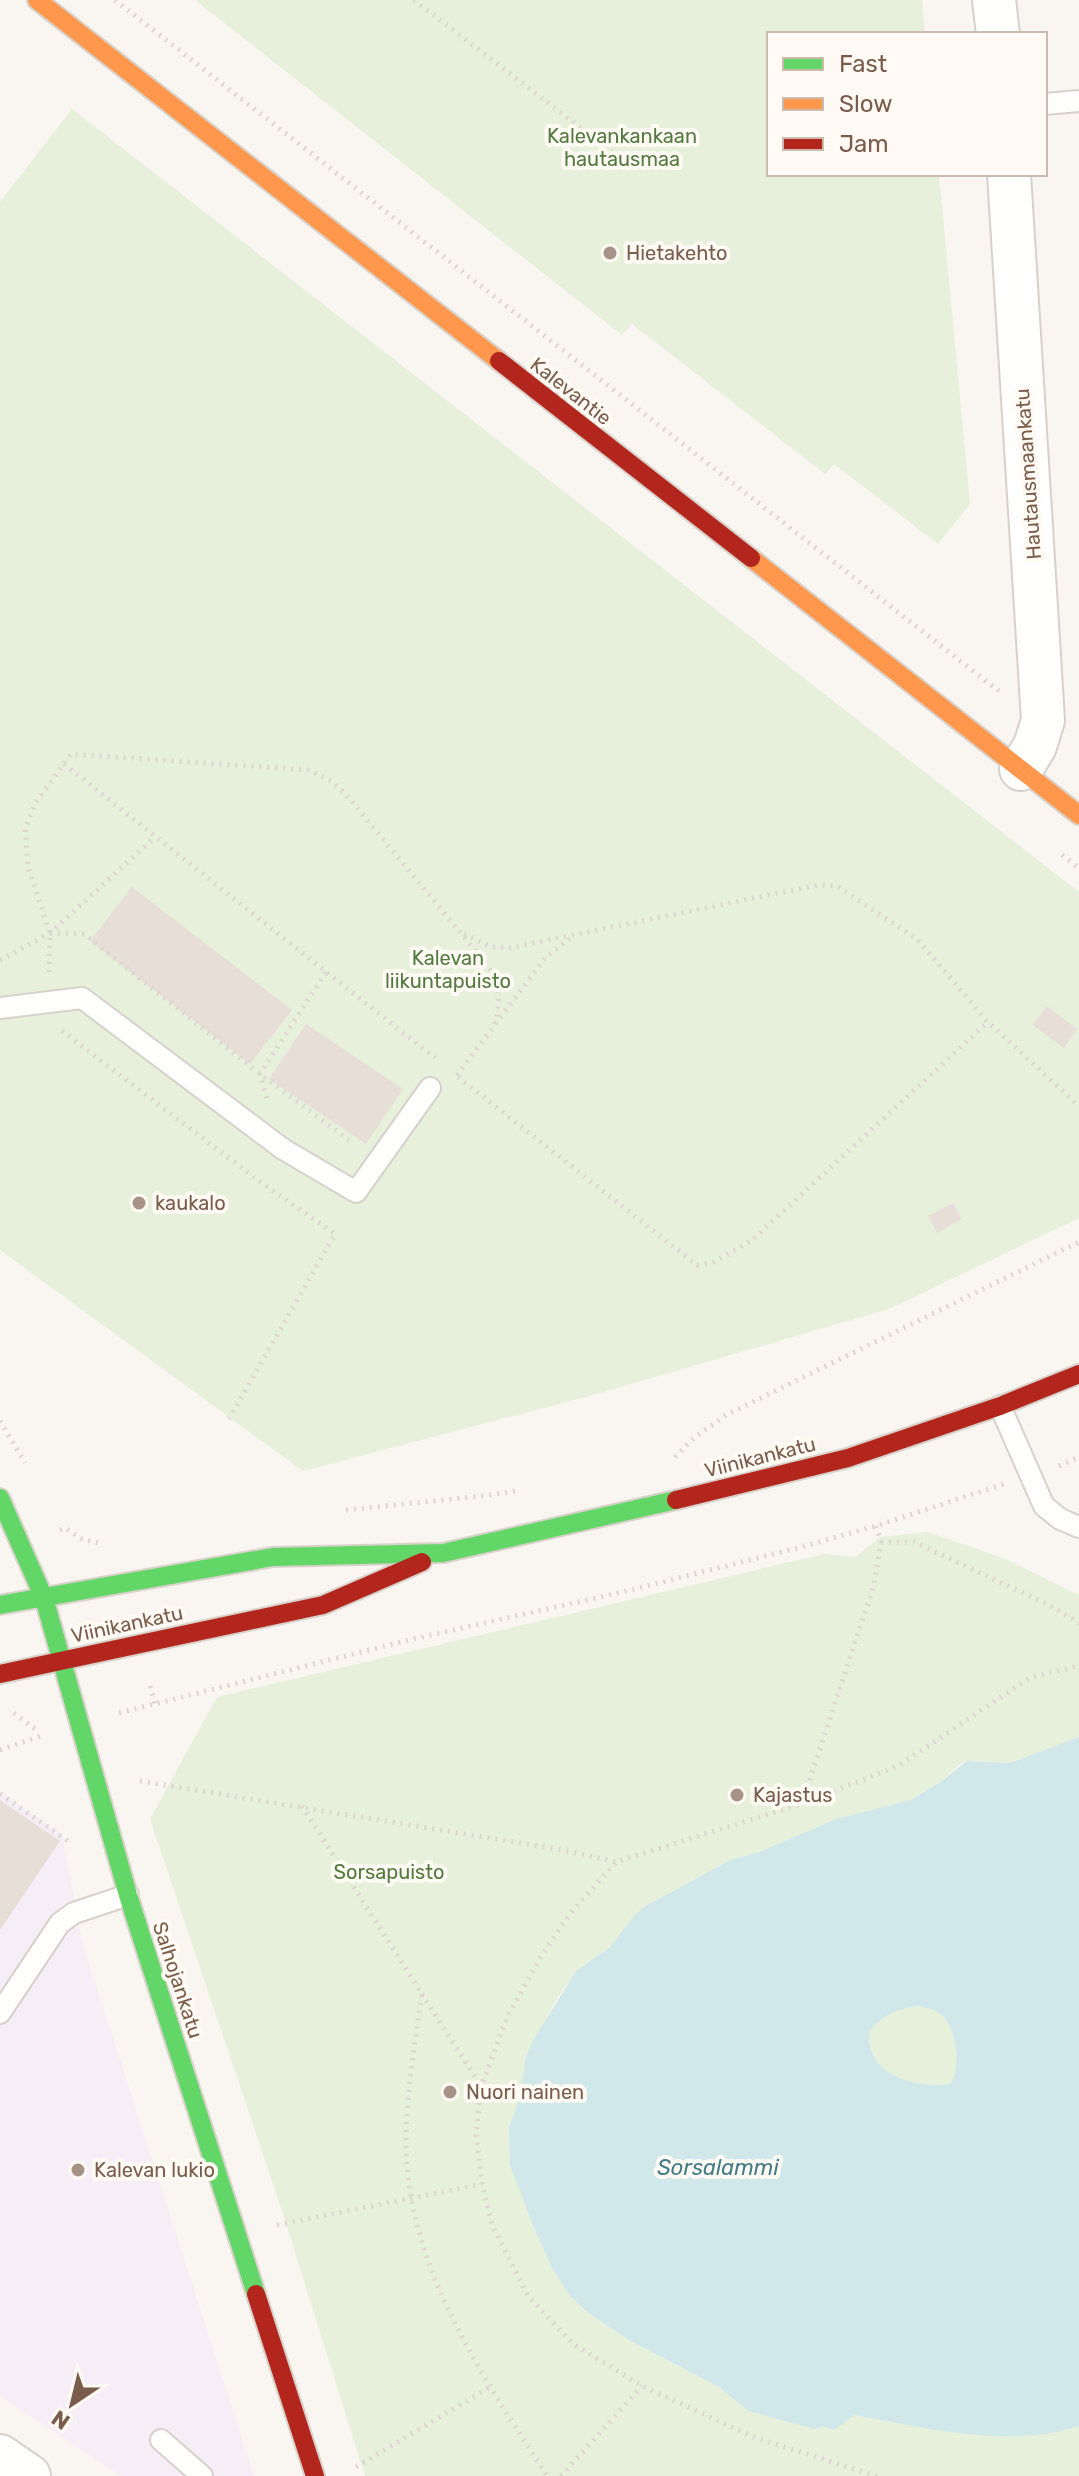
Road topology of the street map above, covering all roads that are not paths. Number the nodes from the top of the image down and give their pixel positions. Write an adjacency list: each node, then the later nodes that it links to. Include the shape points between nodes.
1 (37, 0): 7 (main road, Kalevantie)
2 (994, 0): 3 (street)
3 (998, 32)
4 (1079, 101): 5 (lane)
5 (1047, 104)
6 (1009, 176): 7 (street, Hautausmaankatu, via 1043,720)
7 (1021, 769): 8 (main road, Kalevantie)
8 (1079, 815)
9 (0, 1008): 10 (lane, via 82,998 283,1149 356,1192)
10 (439, 1088)
11 (1079, 1374): 12 (main road, Viinikankatu)
12 (1000, 1406): 14 (lane, via 1044,1506); 15 (main road, Viinikankatu, via 848,1458)
13 (0, 1498): 16 (main road, Salhojankatu)
14 (1079, 1527)
15 (443, 1553): 16 (main road, Viinikankatu, via 273,1557); 18 (main road, Viinikankatu, via 323,1605)
16 (44, 1598): 17 (main road, Viinikankatu); 18 (main road, Salhojankatu)
17 (0, 1605)
18 (61, 1661): 19 (main road, Viinikankatu); 20 (main road, Salhojankatu)
19 (0, 1674)
20 (128, 1895): 21 (lane, via 60,1923); 26 (main road, Salhojankatu)
21 (0, 2013)
22 (161, 2440): 25 (lane)
23 (0, 2456): 24 (street)
24 (29, 2476)
25 (202, 2476)
26 (315, 2476)

